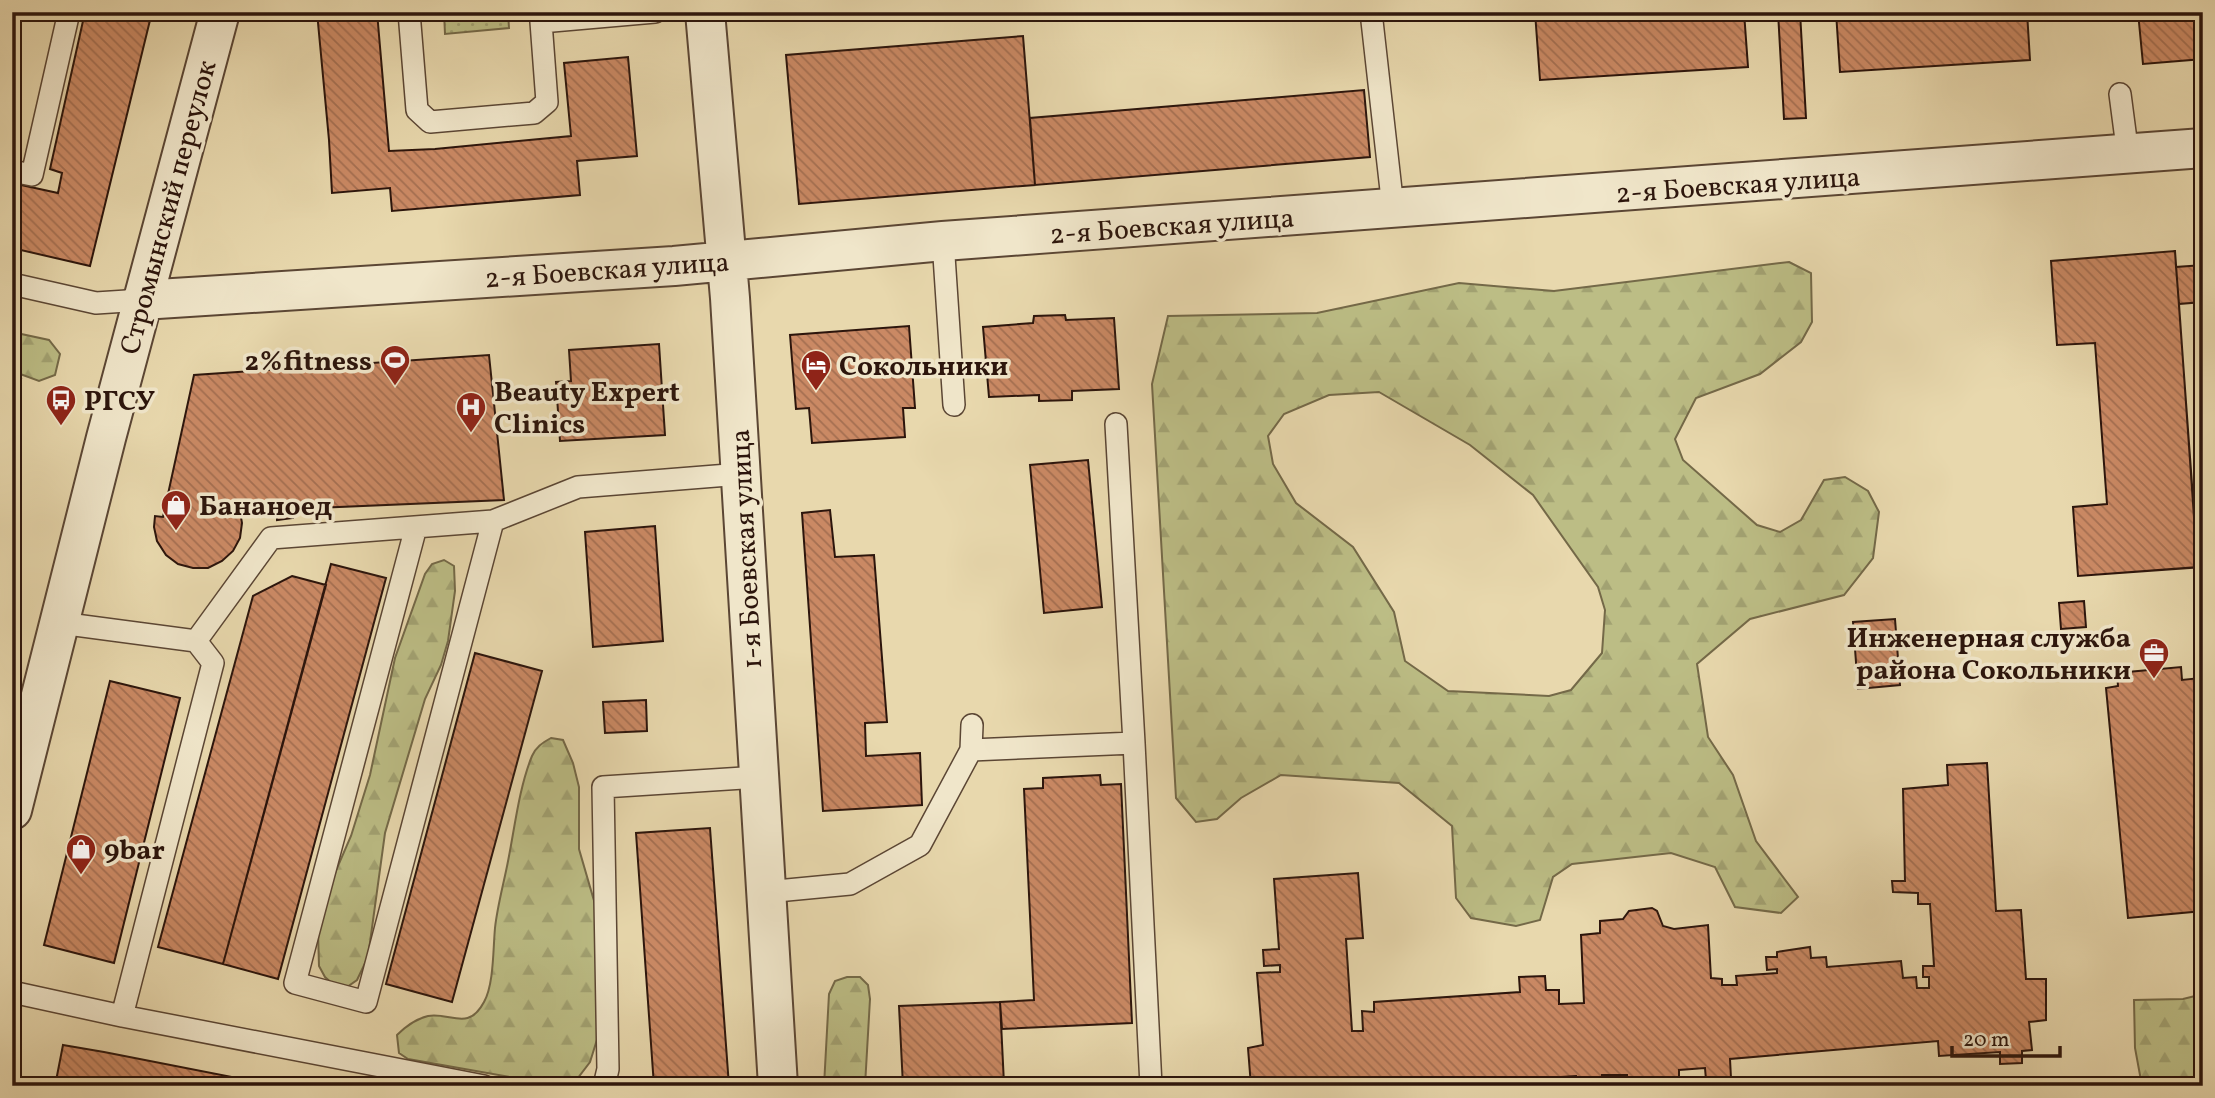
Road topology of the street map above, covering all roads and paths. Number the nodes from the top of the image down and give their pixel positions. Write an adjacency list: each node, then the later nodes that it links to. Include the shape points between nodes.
1 (69, 12): 11 (lane, via 32,175)
2 (220, 12): 16 (street, Стромынский переулок)
3 (409, 12): 7 (lane, via 417,110 430,121 534,113 547,102)
4 (655, 12): 7 (lane)
5 (705, 12): 14 (street, 1-я Боевская улица)
6 (1371, 12): 12 (lane)
7 (540, 17)
8 (2120, 94): 10 (lane)
9 (2203, 148): 10 (street, 2-я Боевская улица)
10 (2128, 155): 12 (street, 2-я Боевская улица)
11 (12, 171)
12 (1393, 208): 13 (street, 2-я Боевская улица)
13 (943, 241): 14 (street, 2-я Боевская улица); 17 (lane)
14 (727, 260): 16 (street, 2-я Боевская улица); 19 (street, 1-я Боевская улица)
15 (12, 284): 16 (lane, via 96,303)
16 (142, 300): 22 (street, Стромынский переулок)
17 (954, 405)
18 (1116, 424): 25 (lane)
19 (741, 474): 20 (lane, via 578,487); 27 (street, 1-я Боевская улица)
20 (493, 521): 21 (lane); 21 (lane, via 366,1002 295,983)
21 (416, 527): 23 (lane, via 271,538)
22 (60, 623): 23 (lane); 28 (street, Стромынский переулок)
23 (196, 641): 31 (lane, via 213,663)
24 (972, 725): 26 (lane)
25 (1134, 743): 26 (lane); 35 (lane)
26 (971, 750): 29 (lane, via 920,845 851,891)
27 (759, 777): 29 (street, 1-я Боевская улица); 33 (lane, via 603,787 608,1069)
28 (12, 810)
29 (766, 892): 34 (street, 1-я Боевская улица)
30 (12, 992): 31 (lane)
31 (122, 1016): 32 (lane)
32 (484, 1086)
33 (604, 1086)
34 (778, 1086)
35 (1151, 1086)

